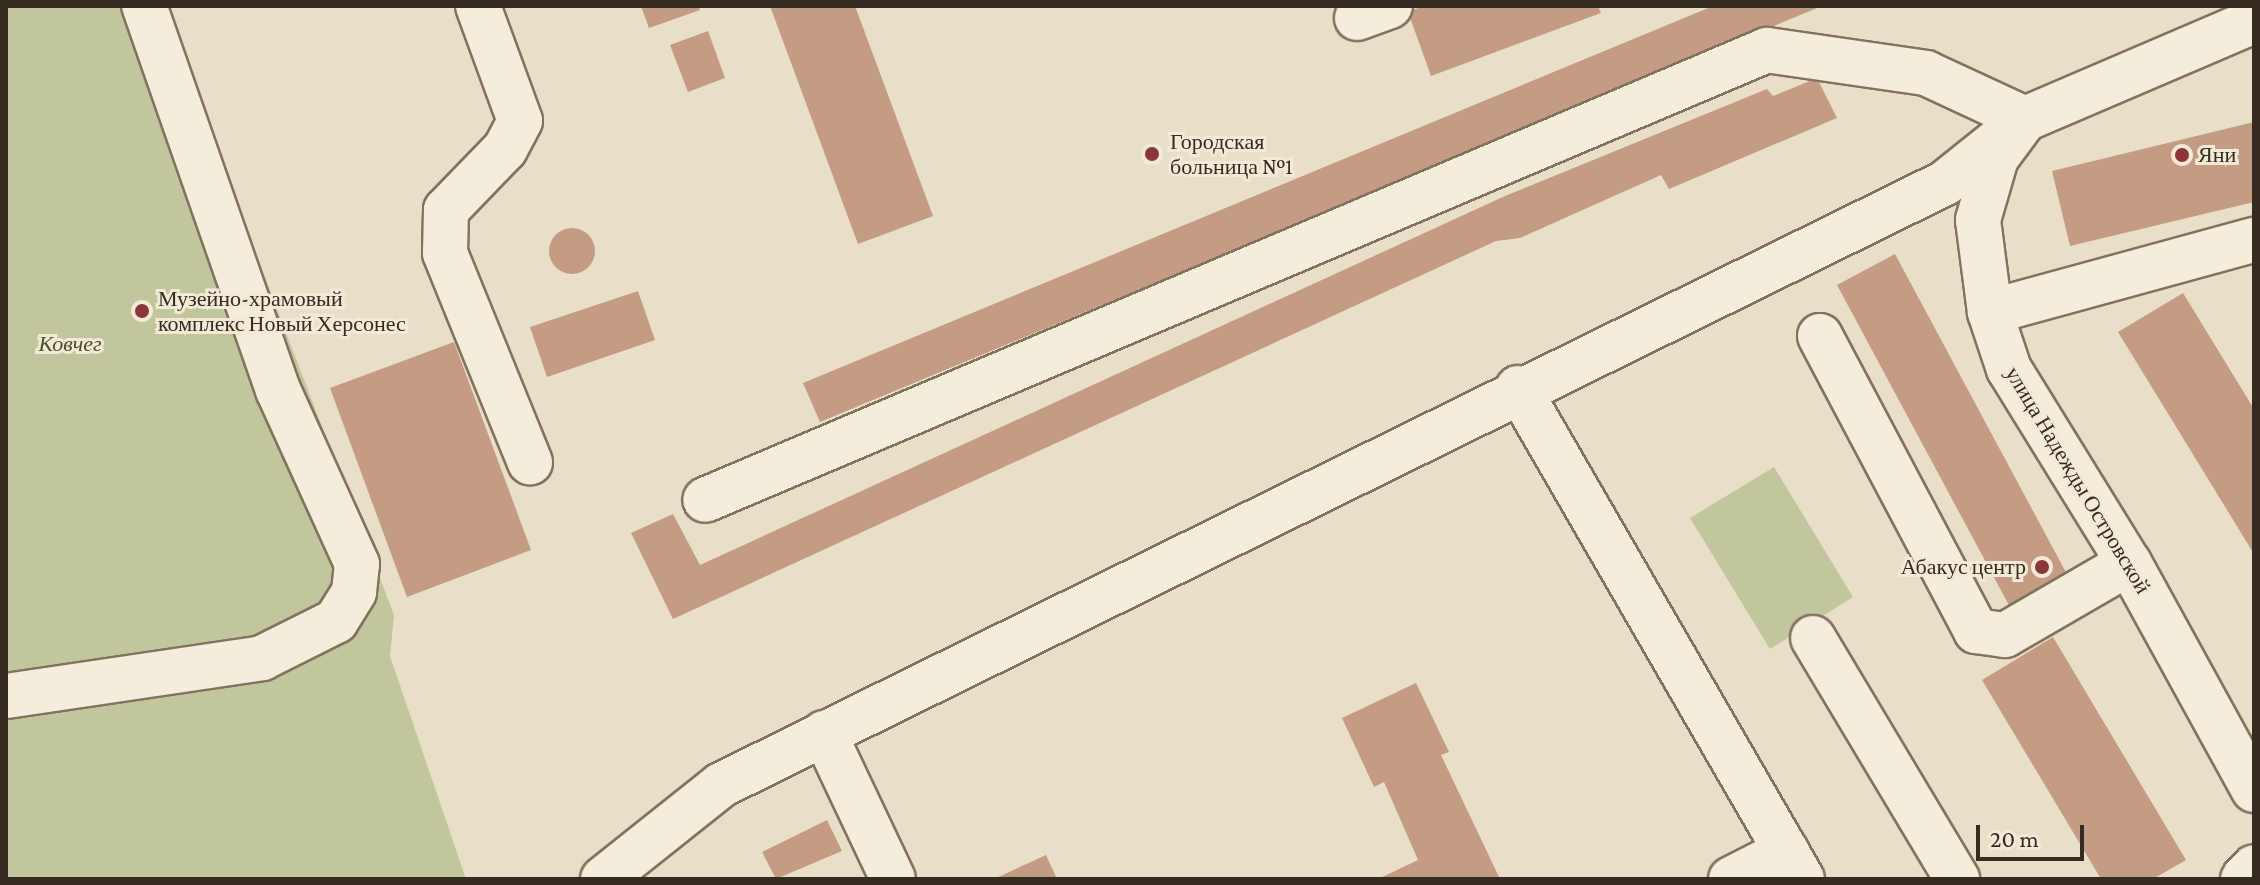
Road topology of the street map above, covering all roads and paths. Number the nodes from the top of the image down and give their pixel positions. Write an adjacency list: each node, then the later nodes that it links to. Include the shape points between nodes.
1 (144, 6): 13 (street, via 278,390 357,564 354,592 336,621 262,658)
2 (478, 6): 9 (street, via 520,121 505,149 446,210 445,253)
3 (2254, 21): 4 (street)
4 (2025, 119): 6 (street, улица Надежды Островской, via 1996,158 1978,220); 8 (street, via 1945,183); 10 (street, via 1926,73 1767,50)
5 (2254, 240): 6 (street)
6 (1990, 312): 11 (street, улица Надежды Островской, via 2009,369)
7 (1820, 336): 11 (street, via 1976,631 2005,635)
8 (1518, 388): 14 (street); 16 (street)
9 (530, 462)
10 (705, 500)
11 (2129, 563): 15 (street, улица Надежды Островской)
12 (1813, 638): 21 (street)
13 (6, 696)
14 (824, 733): 18 (street, via 721,785); 19 (street)
15 (2254, 790)
16 (1794, 865): 20 (street)
17 (2254, 867): 22 (street)
18 (603, 879)
19 (893, 879)
20 (1731, 879)
21 (1957, 879)
22 (2243, 879)

